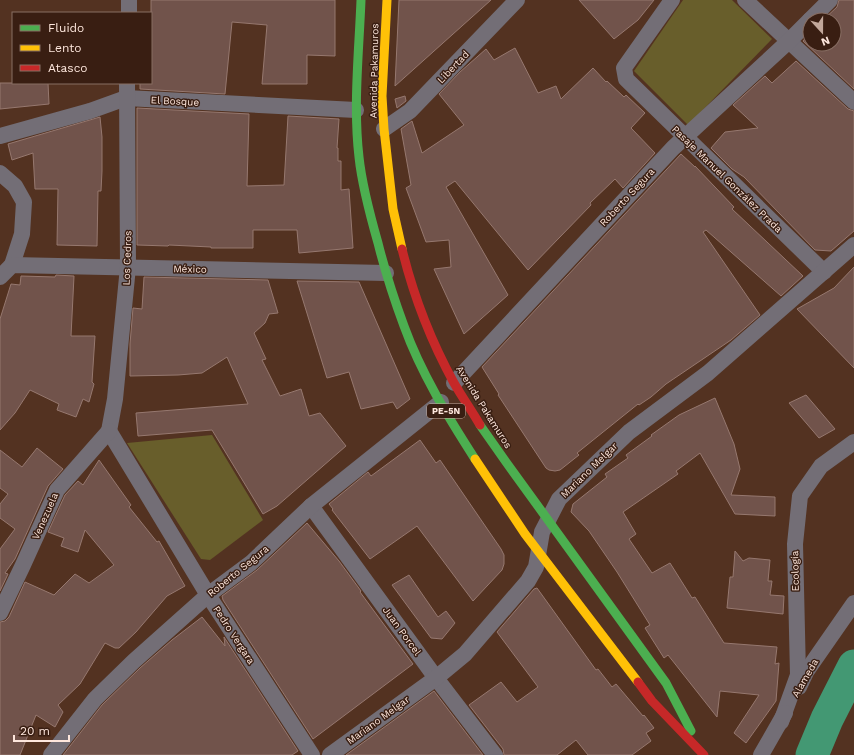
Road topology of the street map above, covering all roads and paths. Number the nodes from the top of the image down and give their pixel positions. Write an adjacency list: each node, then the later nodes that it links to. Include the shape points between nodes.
1 (129, 0): 8 (street)
2 (360, 0): 14 (highway, PE-5N)
3 (387, 0): 15 (highway, Avenida Pakamuros / PE-5N, via 382,96)
4 (517, 0): 15 (street, Libertad, via 410,111)
5 (672, 0): 17 (street, Pasaje Manuel González Prada, via 624,68 624,74 630,84)
6 (745, 0): 11 (street)
7 (830, 0): 9 (street, Roberto Segura)
8 (129, 12)
9 (818, 12)
10 (802, 28): 11 (street, Roberto Segura)
11 (789, 41): 13 (street); 17 (street, Roberto Segura)
12 (126, 91): 14 (street, El Bosque); 16 (street, El Bosque, via 90,111); 21 (street, Los Cedros)
13 (854, 102)
14 (356, 110): 23 (highway, PE-5N, via 359,158 370,215)
15 (384, 129): 25 (highway, Avenida Pakamuros / PE-5N, via 393,209 407,270 426,324)
16 (0, 136)
17 (684, 137): 22 (street, Pasaje Manuel González Prada); 25 (street, Roberto Segura)
18 (0, 173): 20 (street, via 15,186 24,202 22,234)
19 (854, 245): 22 (street, Mariano Melgar)
20 (12, 265): 21 (street, México); 24 (street)
21 (128, 267): 23 (street, México); 27 (street, Los Cedros, via 115,399)
22 (824, 272): 30 (street, Mariano Melgar, via 708,373 629,432 559,499)
23 (386, 273): 26 (highway, PE-5N, via 404,326 426,376)
24 (0, 277)
25 (454, 383): 30 (highway, Avenida Pakamuros / PE-5N, via 506,462)
26 (441, 402): 29 (street, Roberto Segura); 31 (highway, PE-5N, via 461,437)
27 (109, 431): 32 (street, Pedro Vergara); 34 (street, Venezuela, via 57,490)
28 (854, 442): 36 (street, Ecología, via 821,466 800,496 794,544 798,675)
29 (311, 506): 32 (street, Roberto Segura, via 251,563); 35 (street, Juan Porcel)
30 (548, 519): 31 (street, Mariano Melgar, via 542,532); 37 (highway, Avenida Pakamuros / PE-5N, via 666,683)
31 (540, 553): 35 (street, Mariano Melgar, via 536,567 528,580 464,654); 37 (highway, PE-5N, via 652,701)
32 (208, 595): 38 (street, Roberto Segura, via 94,699); 39 (street, Pedro Vergara)
33 (854, 603): 36 (street, Alameda, via 806,672)
34 (0, 613)
35 (436, 678): 40 (street, Mariano Melgar); 41 (street, Juan Porcel)
36 (781, 722): 42 (street, Alameda)
37 (703, 753)
38 (51, 755)
39 (312, 755)
40 (330, 755)
41 (495, 755)
42 (761, 755)

